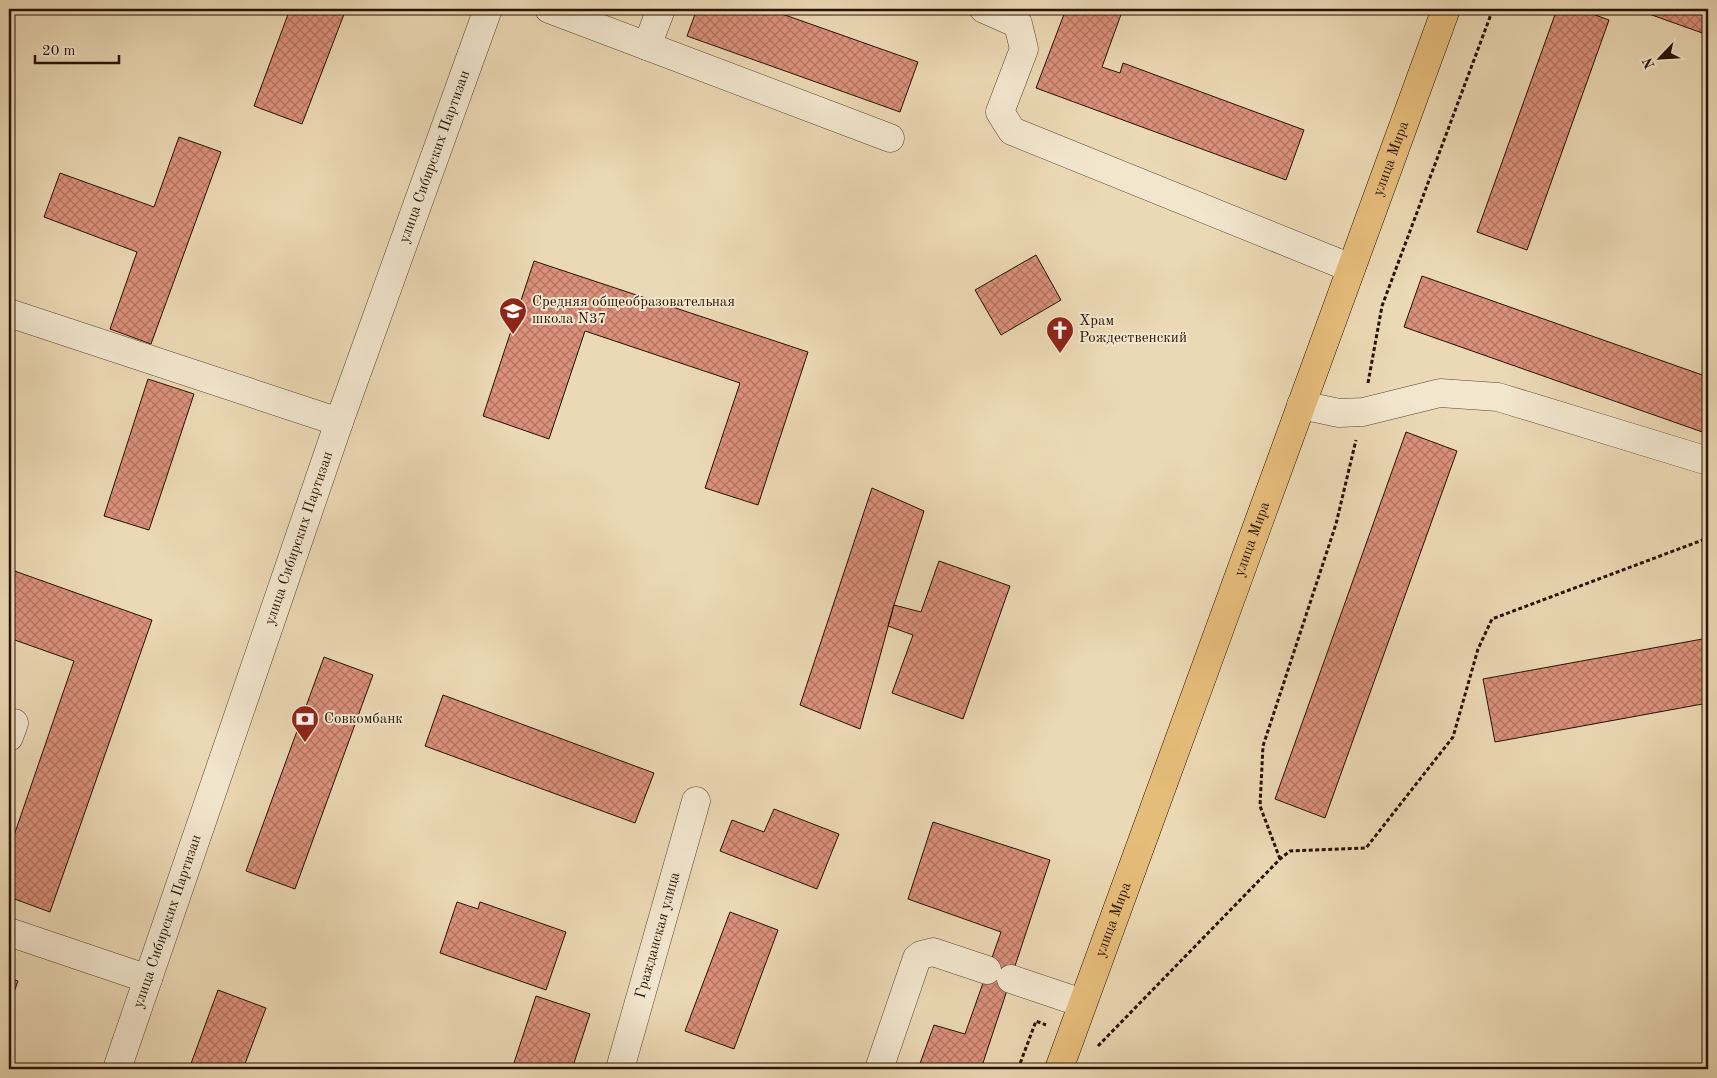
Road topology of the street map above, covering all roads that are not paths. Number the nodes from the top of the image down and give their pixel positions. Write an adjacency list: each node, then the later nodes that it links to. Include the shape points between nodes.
1 (488, 9): 11 (street, улица Сибирских Партизан)
2 (549, 9): 6 (street)
3 (661, 9): 6 (street)
4 (984, 9): 8 (street, via 1018,24 1024,48 1000,112 1012,131)
5 (1446, 9): 8 (main road, улица Мира)
6 (647, 46): 7 (street)
7 (890, 138)
8 (1351, 268): 10 (main road, улица Мира)
9 (9, 313): 11 (street)
10 (1301, 406): 12 (street, via 1338,413 1363,412 1440,393 1498,397); 16 (main road, улица Мира)
11 (339, 422): 15 (street, улица Сибирских Партизан)
12 (1708, 461)
13 (696, 801): 18 (street, Гражданская улица)
14 (9, 932): 15 (street)
15 (148, 979): 17 (street, улица Сибирских Партизан)
16 (1082, 1003): 19 (street, via 932,952 921,955 917,958); 20 (main road, улица Мира)
17 (117, 1069)
18 (620, 1069)
19 (879, 1069)
20 (1059, 1069)

